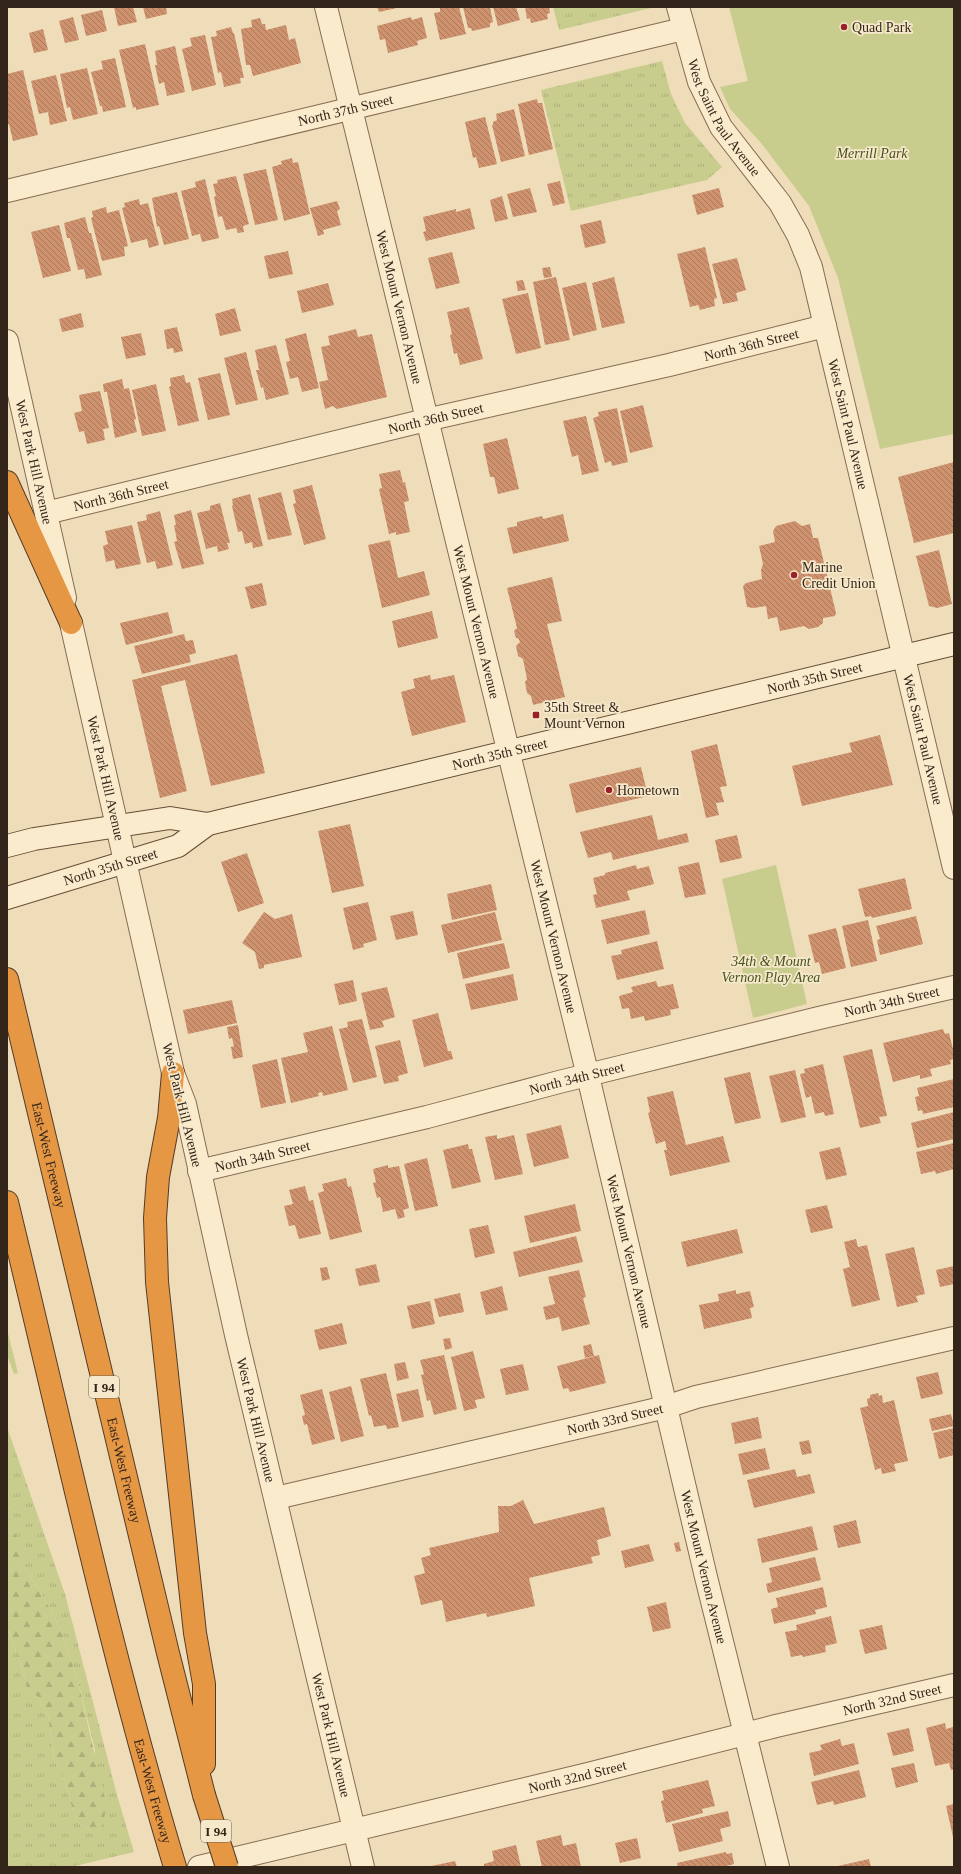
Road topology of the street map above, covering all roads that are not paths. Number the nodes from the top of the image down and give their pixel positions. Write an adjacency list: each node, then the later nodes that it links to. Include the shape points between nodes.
1 (326, 7): 4 (street, West Mount Vernon Avenue)
2 (678, 7): 3 (street, West Saint Paul Avenue)
3 (683, 28): 4 (street, North 37th Street); 6 (street, West Saint Paul Avenue, via 699,82 721,127 780,203 798,235 811,268)
4 (352, 109): 5 (street, North 37th Street); 8 (street, West Mount Vernon Avenue)
5 (7, 191)
6 (825, 326): 8 (street, North 36th Street, via 669,365); 13 (street, West Saint Paul Avenue)
7 (7, 342): 10 (street, West Park Hill Avenue)
8 (426, 420): 10 (street, North 36th Street); 14 (street, West Mount Vernon Avenue)
9 (7, 482): 11 (highway)
10 (46, 513): 11 (street, West Park Hill Avenue)
11 (71, 623): 16 (street, West Park Hill Avenue)
12 (954, 644): 13 (street, North 35th Street)
13 (903, 656): 14 (street, North 35th Street); 19 (street, West Saint Paul Avenue)
14 (508, 752): 15 (street, North 35th Street); 24 (street, West Mount Vernon Avenue)
15 (208, 824): 16 (street, North 35th Street, via 170,818); 18 (street, North 35th Street, via 178,846)
16 (118, 826): 17 (street, North 35th Street, via 34,839); 18 (street, West Park Hill Avenue)
17 (8, 846)
18 (125, 862): 20 (street, North 35th Street); 23 (street, West Park Hill Avenue)
19 (954, 868)
20 (14, 896)
21 (7, 979): 32 (highway, East-West Freeway / I 94)
22 (954, 987): 24 (street, North 34th Street)
23 (173, 1073): 25 (street, West Park Hill Avenue, via 185,1104); 32 (highway, via 169,1118 158,1177 155,1248 195,1633 204,1684)
24 (588, 1076): 25 (street, North 34th Street); 28 (street, West Mount Vernon Avenue)
25 (199, 1171): 29 (street, West Park Hill Avenue)
26 (7, 1202): 34 (highway, East-West Freeway, via 112,1635)
27 (954, 1338): 28 (street, North 33rd Street, via 696,1397)
28 (666, 1407): 29 (street, North 33rd Street); 31 (street, West Mount Vernon Avenue)
29 (276, 1498): 33 (street, West Park Hill Avenue)
30 (954, 1685): 31 (street, North 32nd Street)
31 (745, 1734): 33 (street, North 32nd Street); 38 (street, West Mount Vernon Avenue)
32 (204, 1795): 36 (highway, East-West Freeway / I 94, bridge)
33 (354, 1830): 35 (street, North 32nd Street); 37 (street, West Park Hill Avenue)
34 (175, 1867)
35 (199, 1867)
36 (227, 1867)
37 (363, 1867)
38 (778, 1867)

